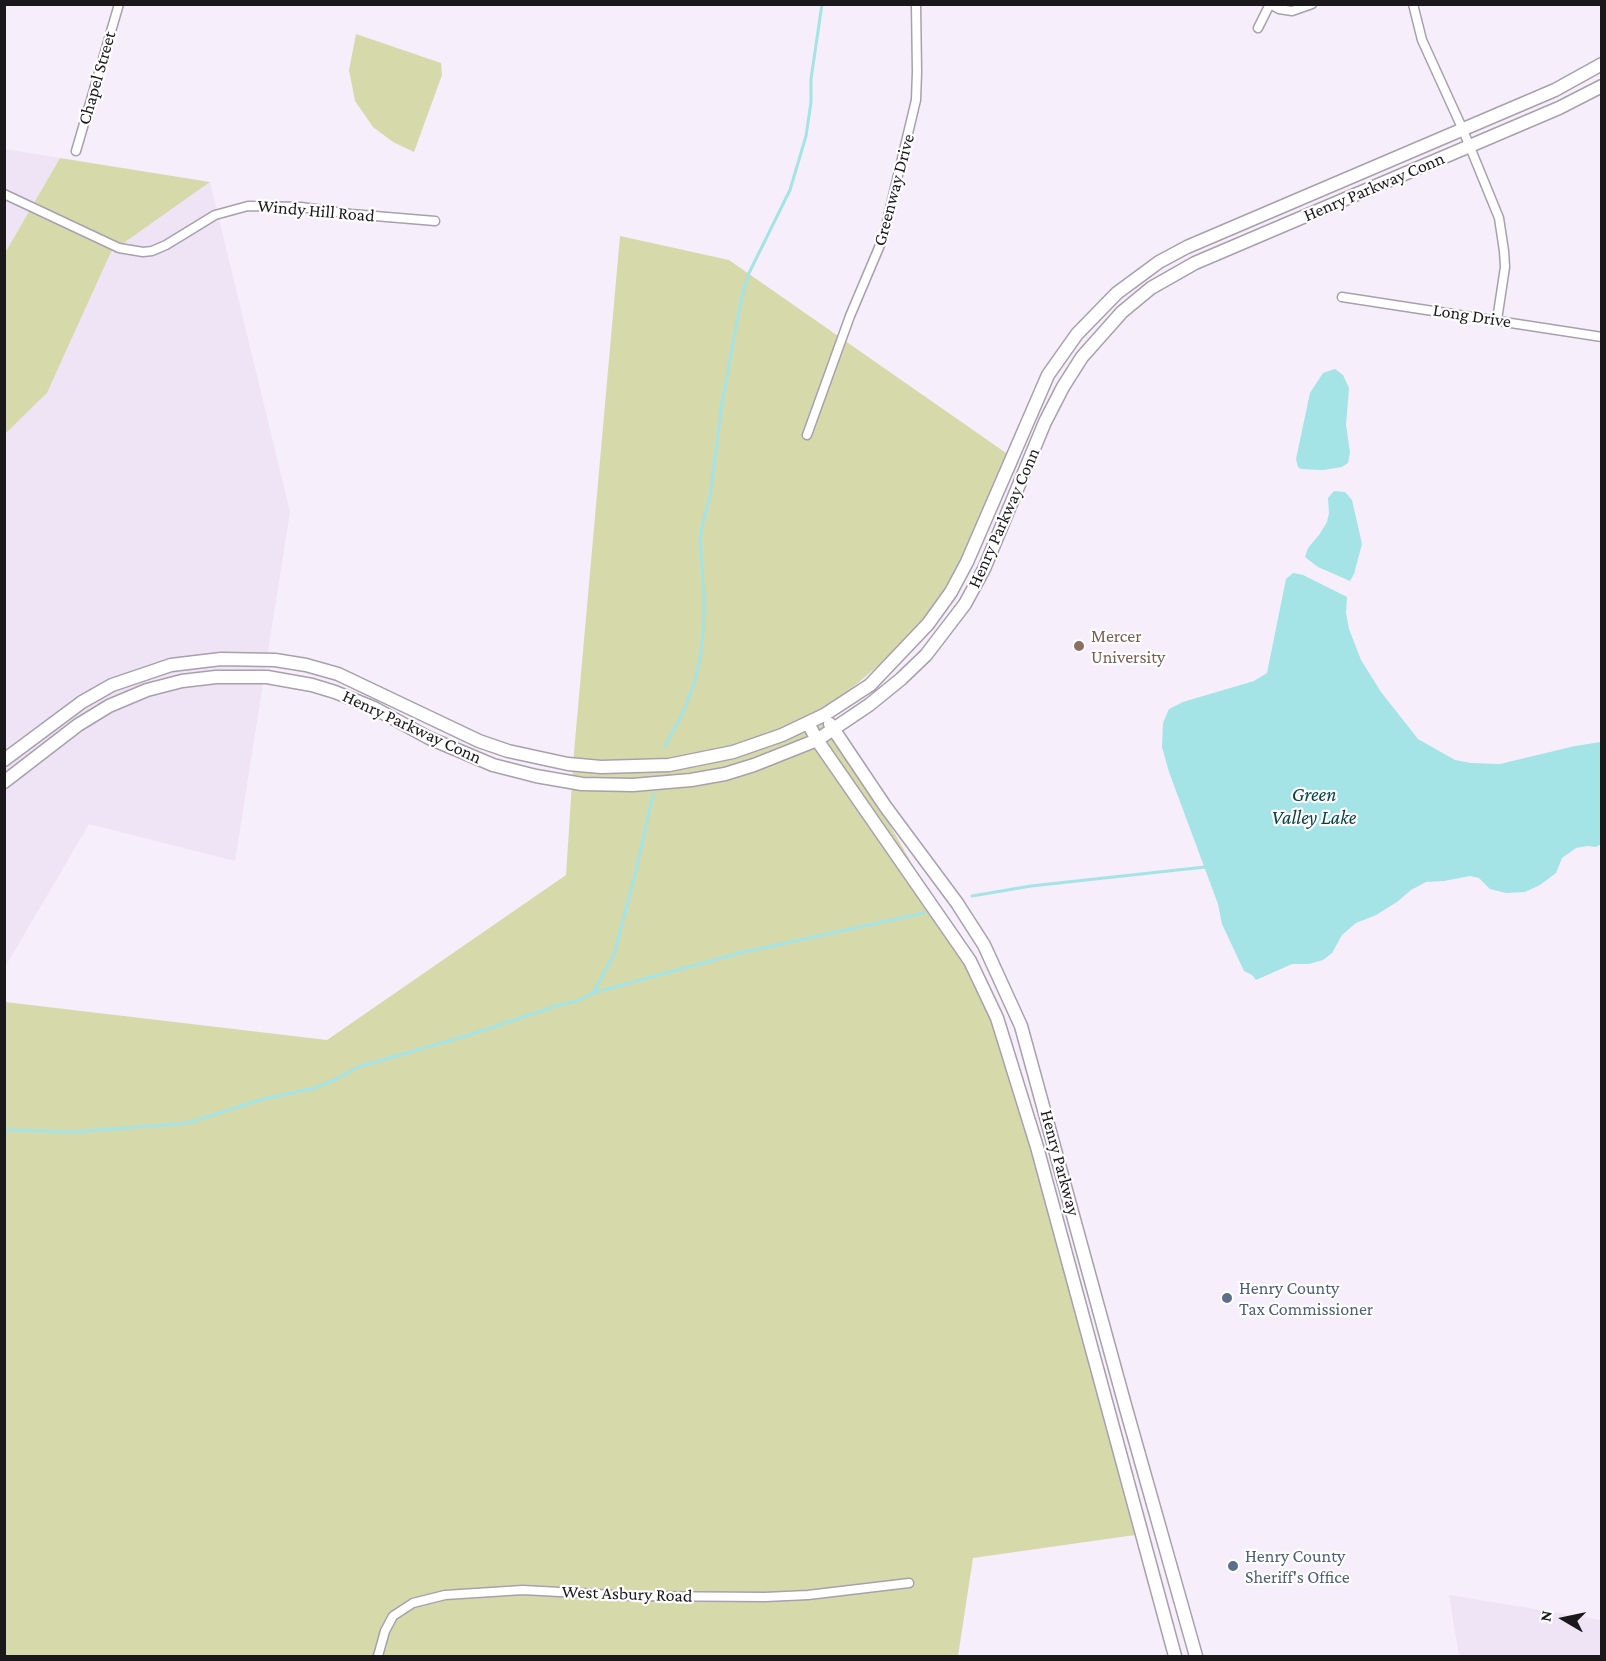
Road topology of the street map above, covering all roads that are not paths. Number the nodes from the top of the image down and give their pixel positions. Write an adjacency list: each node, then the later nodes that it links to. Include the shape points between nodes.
1 (119, 4): 11 (street, Chapel Street)
2 (916, 4): 17 (street, Greenway Drive, via 916,100 886,227)
3 (1270, 4): 4 (street, via 1288,11); 6 (street)
4 (1312, 4)
5 (1413, 4): 9 (street, via 1422,40)
6 (1258, 28)
7 (1602, 64): 9 (street, Henry Parkway Conn, via 1555,90)
8 (1602, 86): 10 (street, Henry Parkway Conn)
9 (1463, 130): 10 (street); 18 (street, Henry Parkway Conn, via 1187,248 1160,261 1117,292 1077,334 1048,375 951,592 928,624 870,684)
10 (1470, 146): 15 (street, via 1502,231 1505,267); 20 (street, Henry Parkway Conn, via 1196,263 1151,288 1122,312 1082,357 1063,387 965,604 926,655 901,679)
11 (76, 152)
12 (4, 194): 13 (street, Windy Hill Road, via 119,248 143,252 166,245 215,215 248,206 301,207)
13 (435, 221)
14 (1342, 297): 15 (street, Long Drive)
15 (1497, 320): 16 (street, Long Drive)
16 (1602, 337)
17 (807, 435)
18 (825, 716): 19 (street, Henry Parkway Conn); 20 (street, Henry Parkway)
19 (808, 723): 21 (street, Henry Parkway); 22 (street, Henry Parkway Conn, via 713,758 669,765 568,764 508,752 479,741 338,674 275,660 221,659 171,665 112,685 81,702)
20 (833, 730): 21 (street, Henry Parkway Conn); 27 (street, Henry Parkway, via 979,936 1021,1026)
21 (817, 740): 23 (street, Henry Parkway Conn, via 725,774 633,786 582,784 494,765 429,738 374,708 312,685 267,676 216,677 147,690 109,706 78,725); 26 (street, Henry Parkway, via 970,961 997,1018)
22 (4, 760)
23 (4, 783)
24 (909, 1583): 25 (street, West Asbury Road, via 765,1597 523,1590 445,1595 413,1603 393,1616)
25 (378, 1656)
26 (1175, 1656)
27 (1196, 1656)

